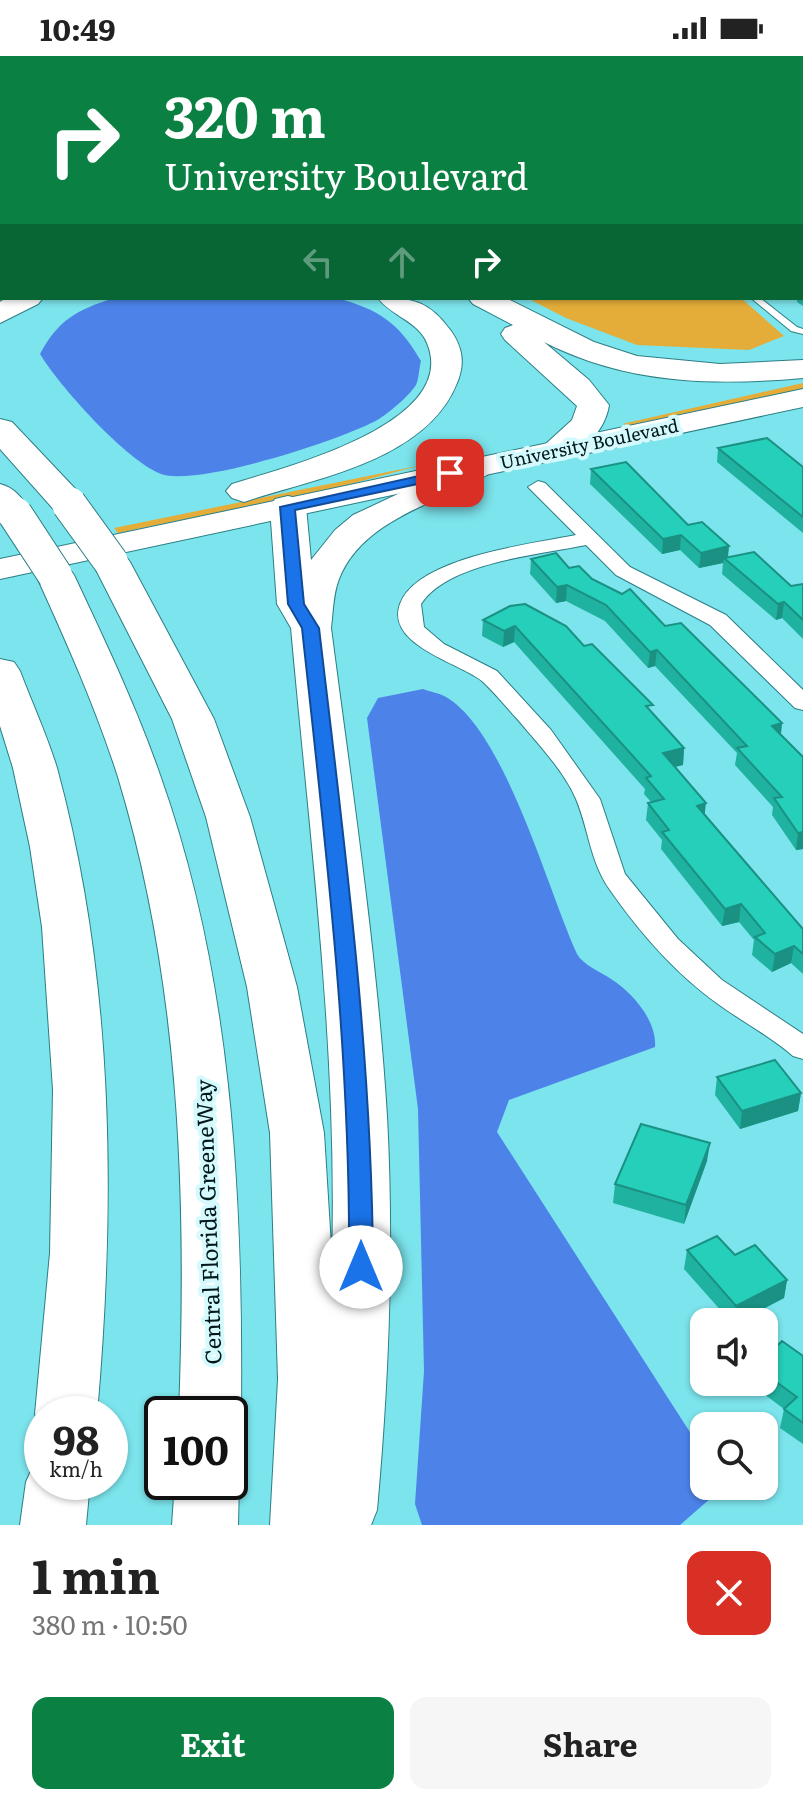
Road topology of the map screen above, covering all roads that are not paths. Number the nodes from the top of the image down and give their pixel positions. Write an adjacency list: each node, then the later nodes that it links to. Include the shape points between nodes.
1 (24, 300): 6 (highway)
2 (396, 300): 15 (highway, via 431,325 445,346 442,390 428,408 372,446)
3 (477, 300): 10 (highway, via 587,396 593,405)
4 (487, 300): 8 (highway, via 585,350 623,362 693,373)
5 (758, 300): 7 (lane)
6 (0, 314)
7 (803, 332)
8 (803, 372): 10 (main road, University Boulevard)
9 (803, 398): 12 (main road, University Boulevard)
10 (591, 419): 12 (highway); 15 (main road, University Boulevard)
11 (5, 431): 30 (highway, bridge, via 111,562 193,719 228,817 272,987 297,1133 309,1379)
12 (555, 451): 13 (main road, University Boulevard)
13 (475, 468): 16 (main road, University Boulevard); 20 (highway, via 394,506 348,538 320,577)
14 (538, 487): 18 (street)
15 (244, 491): 17 (main road, University Boulevard)
16 (288, 507): 19 (main road, University Boulevard); 20 (highway, via 296,604)
17 (5, 517): 25 (highway, Central Florida GreeneWay, bridge, via 55,575 94,650 150,801 188,958 207,1112 215,1315)
18 (587, 539): 22 (street, via 623,571 718,620); 23 (street, via 448,571 424,584 411,602 409,618 419,636 489,677 572,772 588,798 599,848 617,881 690,968)
19 (0, 569)
20 (311, 628): 31 (highway, via 352,1003 361,1156 356,1378 344,1510)
21 (0, 671): 24 (highway, via 34,766 57,875 79,1068 81,1205)
22 (803, 703)
23 (803, 1049)
24 (68, 1396)
25 (211, 1396)
26 (56, 1500): 28 (highway)
27 (206, 1500): 29 (highway)
28 (53, 1525)
29 (205, 1525)
30 (303, 1525)
31 (338, 1525)

